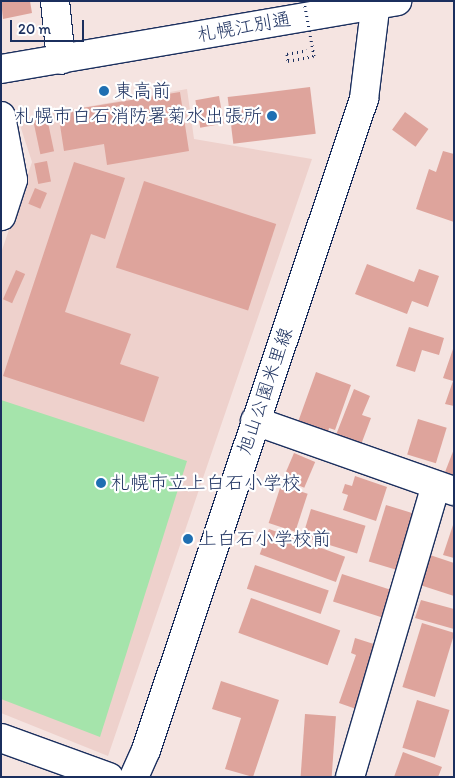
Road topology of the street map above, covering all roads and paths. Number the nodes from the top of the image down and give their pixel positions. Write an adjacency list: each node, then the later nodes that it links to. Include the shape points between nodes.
1 (55, 1): 5 (main road)
2 (304, 1): 4 (path, bridge, via 314,56 288,60 287,54)
3 (383, 2): 5 (main road, 札幌江別通); 9 (main road, 旭山公園米里線, via 364,99)
4 (307, 50)
5 (61, 60): 6 (main road, 札幌江別通)
6 (1, 69)
7 (1, 116): 8 (main road, via 13,180)
8 (1, 216)
9 (254, 421): 10 (main road); 13 (main road, 旭山公園米里線, via 146,750)
10 (445, 488): 14 (main road)
11 (1, 738): 12 (main road)
12 (109, 777)
13 (134, 777)
14 (350, 777)

